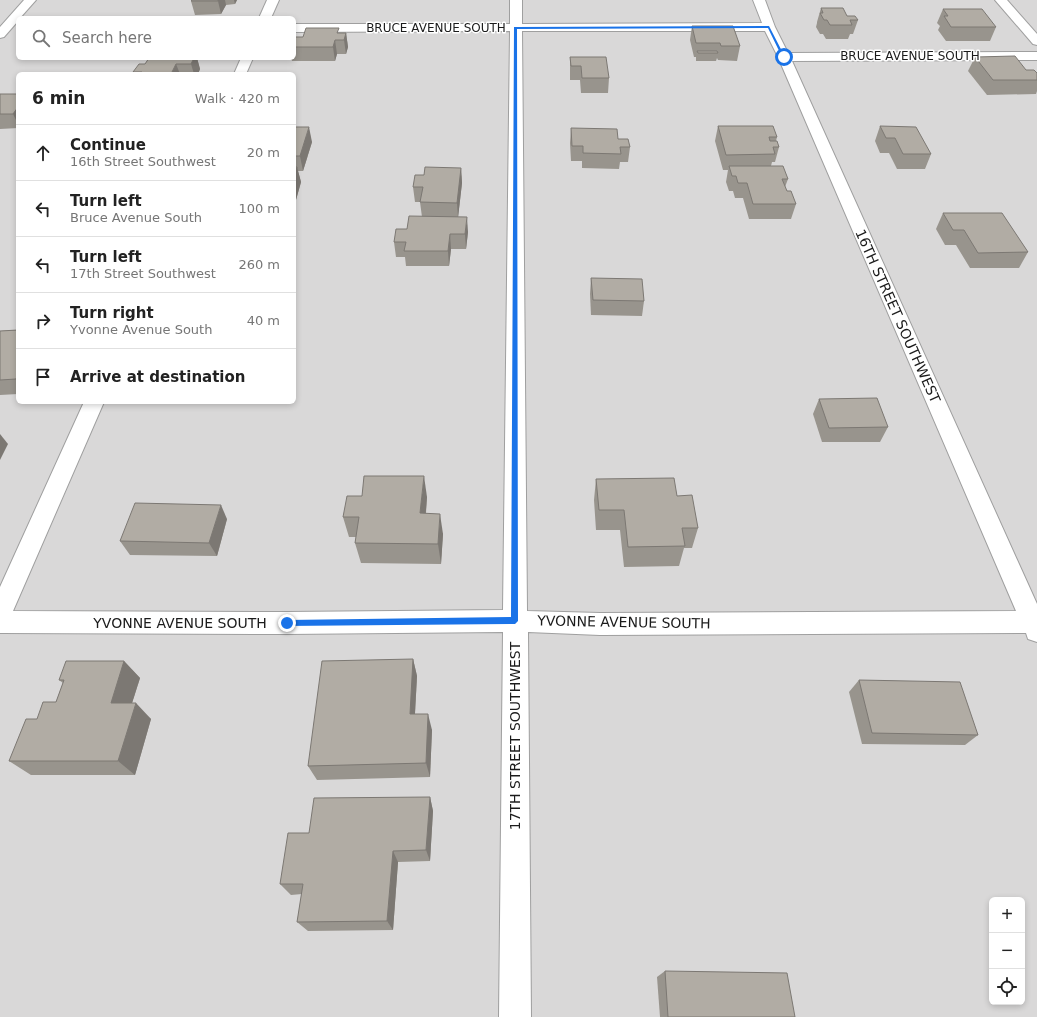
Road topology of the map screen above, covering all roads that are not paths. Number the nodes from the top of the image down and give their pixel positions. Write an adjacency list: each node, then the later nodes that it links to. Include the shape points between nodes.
1 (30, 0): 11 (street)
2 (273, 0): 6 (street)
3 (516, 0): 10 (street, 17TH STREET SOUTHWEST)
4 (759, 0): 7 (street, 16TH STREET SOUTHWEST)
5 (1001, 0): 12 (street)
6 (266, 16)
7 (769, 27): 10 (street, BRUCE AVENUE SOUTH); 14 (street, 16TH STREET SOUTHWEST)
8 (16, 28): 11 (street)
9 (296, 28): 10 (street, BRUCE AVENUE SOUTH)
10 (516, 28): 19 (street, 17TH STREET SOUTHWEST)
11 (2, 30)
12 (1037, 41)
13 (1037, 56): 14 (street, BRUCE AVENUE SOUTH)
14 (784, 57): 21 (street, 16TH STREET SOUTHWEST)
15 (246, 60): 16 (street)
16 (241, 72)
17 (93, 404): 18 (street)
18 (0, 614)
19 (515, 621): 20 (street, YVONNE AVENUE SOUTH); 21 (street, YVONNE AVENUE SOUTH, via 600,624); 22 (street, 17TH STREET SOUTHWEST)
20 (0, 622)
21 (1035, 627)
22 (515, 1017)

